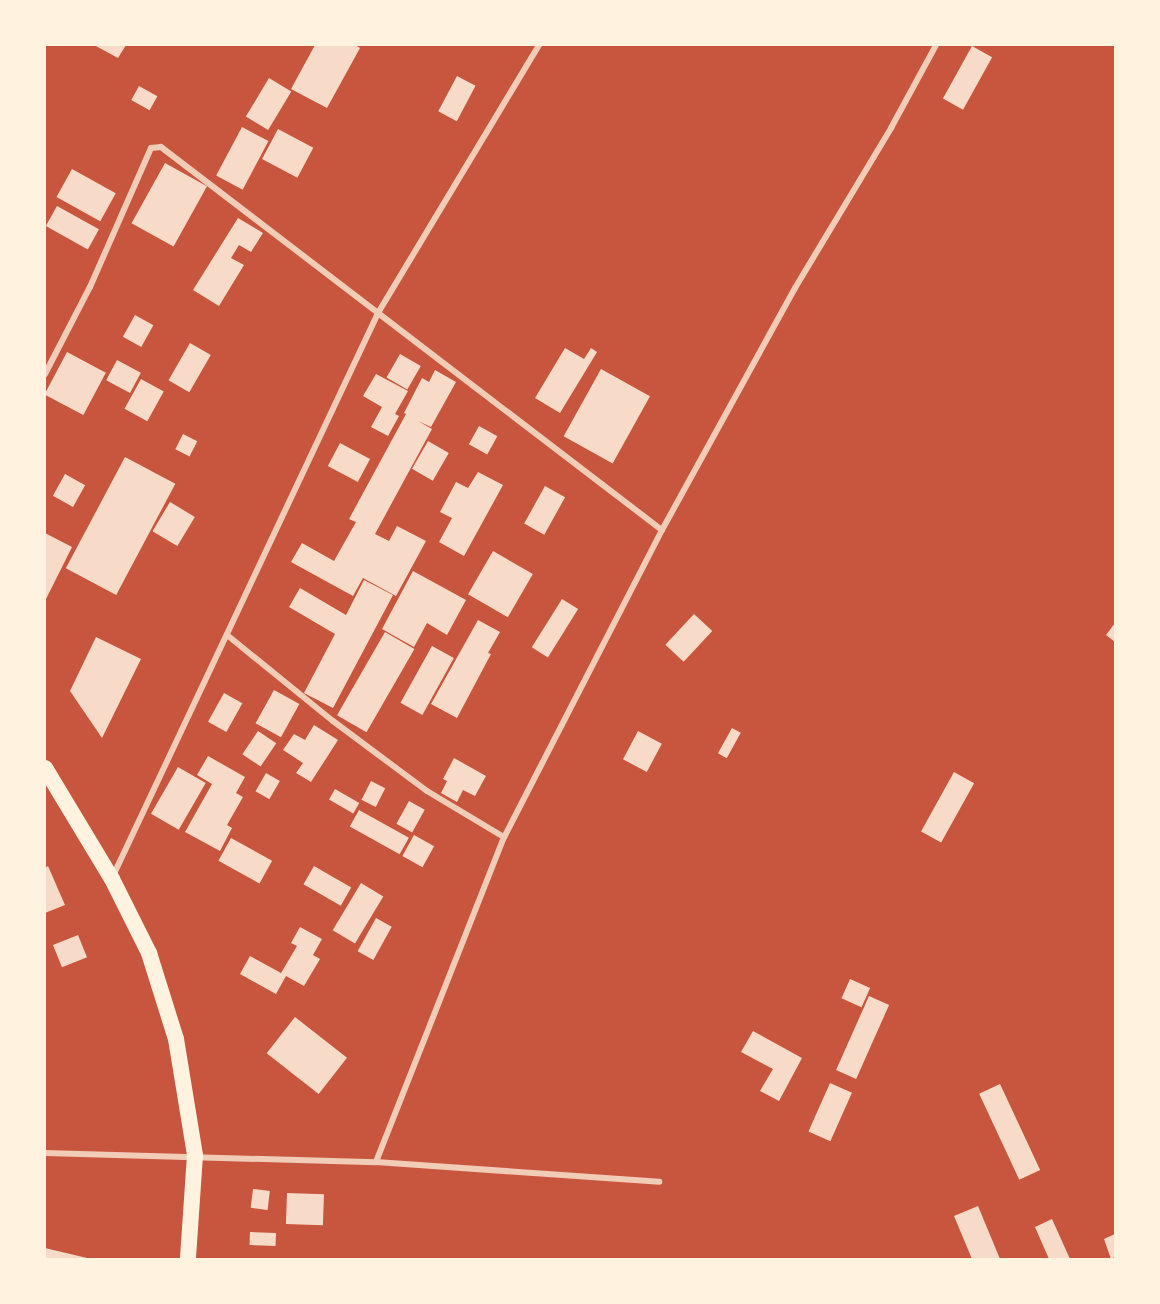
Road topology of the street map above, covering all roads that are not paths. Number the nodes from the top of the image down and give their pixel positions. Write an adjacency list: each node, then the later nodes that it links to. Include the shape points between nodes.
1 (539, 45): 3 (street)
2 (936, 45): 5 (street, via 795,288)
3 (378, 313): 4 (street, via 161,147 151,148 90,287); 5 (street); 6 (street)
4 (45, 374)
5 (662, 530): 8 (street)
6 (227, 635): 8 (street, via 427,791); 9 (street)
7 (45, 768): 9 (highway)
8 (504, 837): 12 (street)
9 (112, 879): 11 (highway, via 148,952 176,1039)
10 (45, 1153): 11 (street)
11 (195, 1155): 12 (street); 14 (highway)
12 (376, 1162): 13 (street)
13 (659, 1182)
14 (188, 1259)

